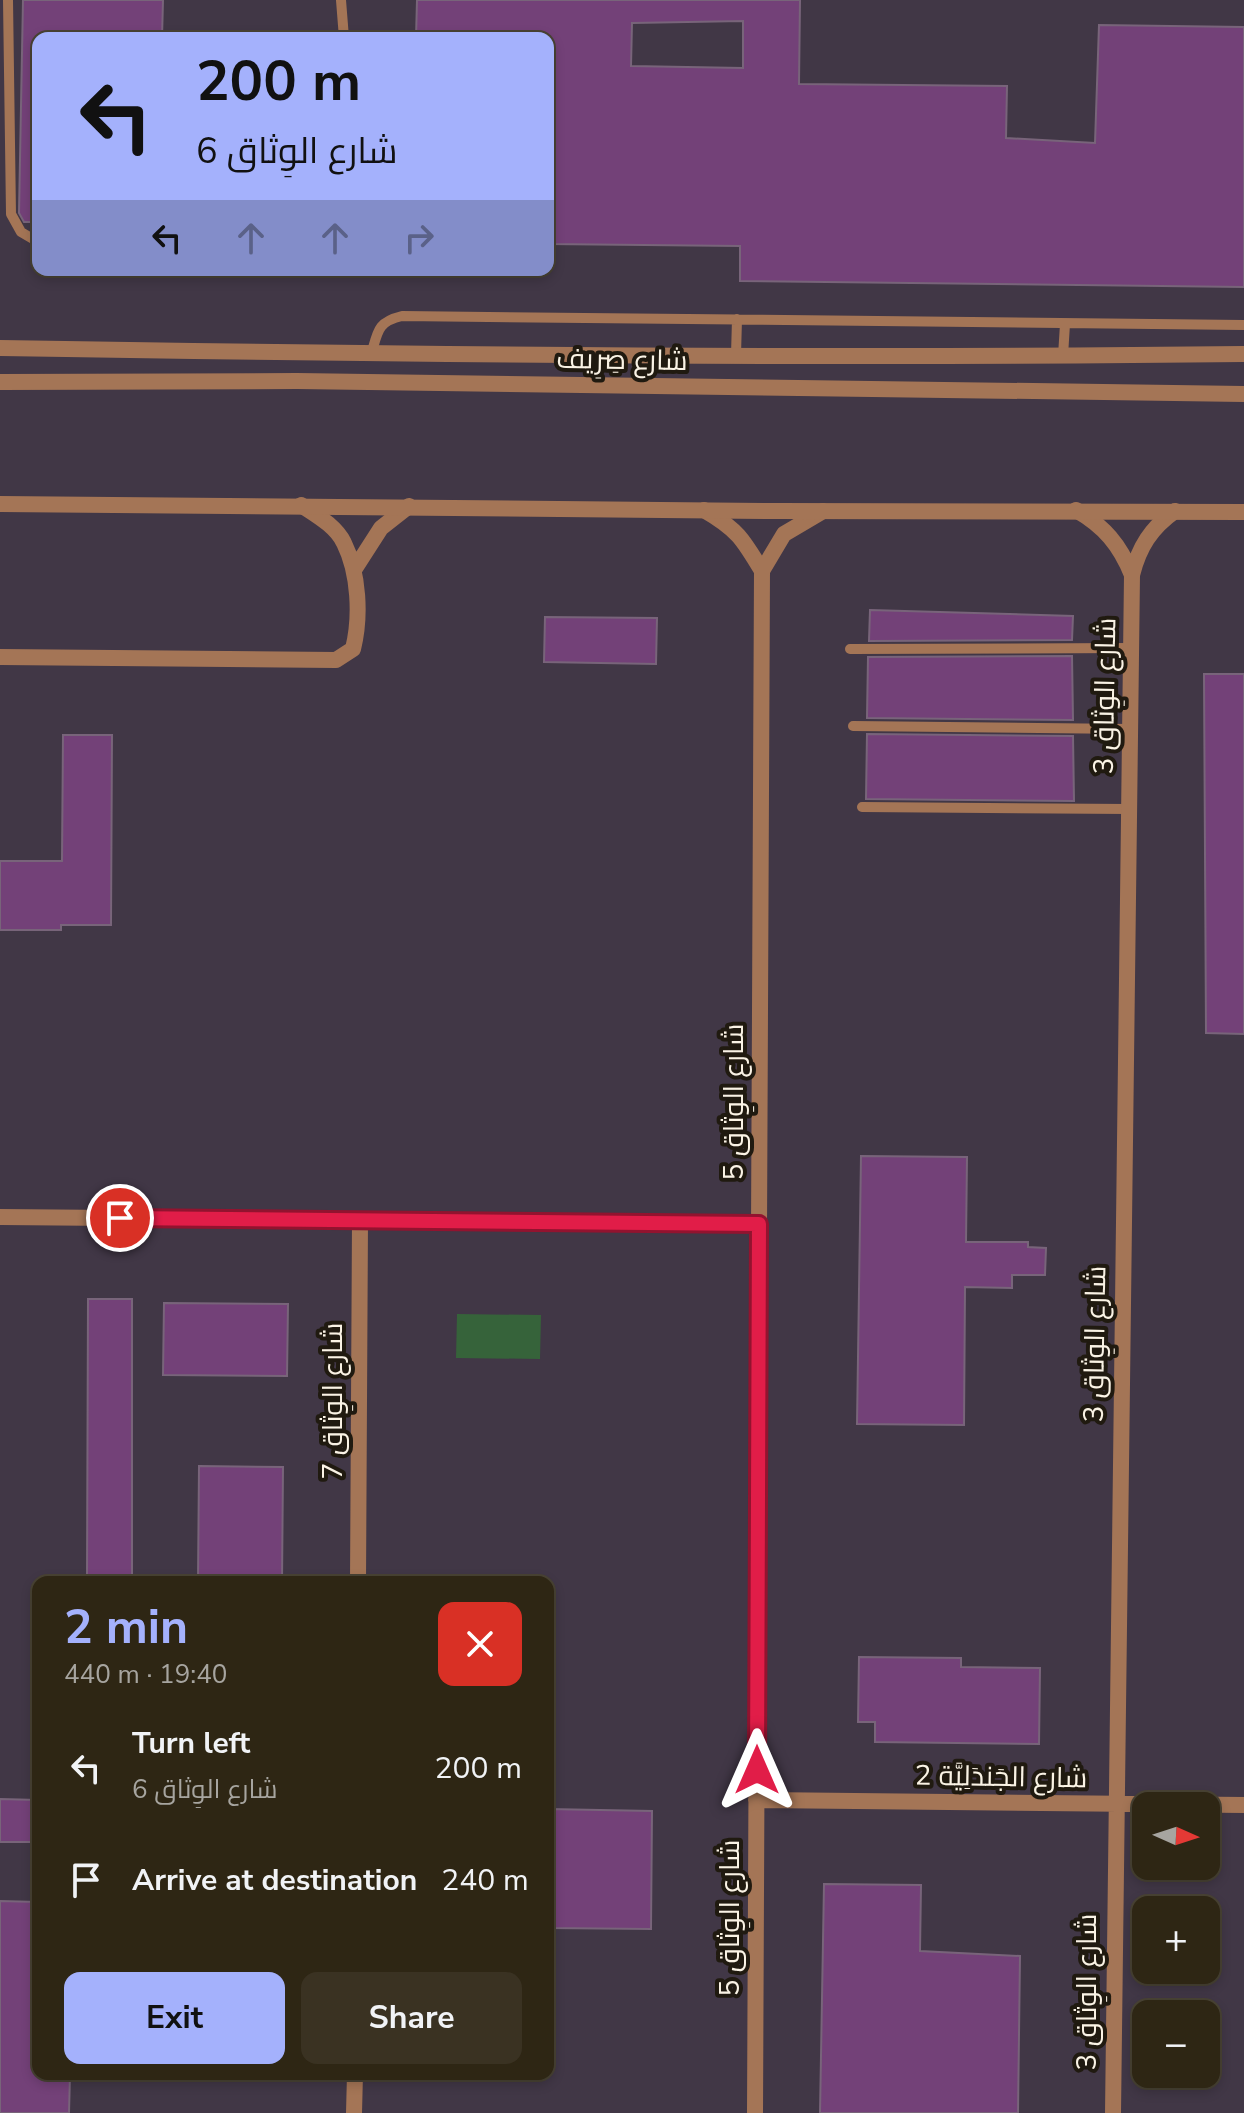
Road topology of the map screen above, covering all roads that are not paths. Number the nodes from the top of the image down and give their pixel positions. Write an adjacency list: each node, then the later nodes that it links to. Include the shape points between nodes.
1 (8, 0): 4 (lane, via 11,214 21,232)
2 (341, 0): 3 (lane)
3 (344, 32)
4 (32, 238)
5 (737, 319): 6 (lane); 10 (lane, via 402,316 379,329); 11 (lane)
6 (1065, 324): 7 (lane); 12 (lane)
7 (1244, 325)
8 (0, 348): 10 (street)
9 (1244, 354): 12 (street)
10 (371, 355): 11 (street)
11 (736, 355): 12 (street)
12 (1063, 356)
13 (0, 382): 14 (street, شارع صِرِيف)
14 (1244, 394)
15 (0, 504): 16 (street)
16 (301, 505): 17 (street); 23 (street, via 343,541)
17 (409, 506): 18 (street); 23 (street, via 381,528)
18 (704, 510): 20 (street); 24 (street, via 742,537)
19 (1076, 510): 20 (street); 21 (street); 25 (street, via 1105,530)
20 (823, 511): 24 (street, via 784,534)
21 (1175, 511): 22 (street); 25 (street, شارع الوِثاق 3, via 1142,545)
22 (1244, 512)
23 (354, 570): 28 (street, via 358,629 353,649 336,660)
24 (762, 571): 35 (street, شارع الوِثاق 5)
25 (1132, 575): 26 (street, شارع الوِثاق 3)
26 (1131, 648): 27 (lane); 30 (street, شارع الوِثاق 3)
27 (850, 649)
28 (0, 657)
29 (853, 726): 30 (lane)
30 (1130, 729): 32 (street, شارع الوِثاق 3)
31 (862, 807): 32 (lane)
32 (1129, 809): 38 (street, شارع الوِثاق 3)
33 (0, 1217): 34 (street)
34 (360, 1221): 35 (street); 36 (street, شارع الوِثاق 7)
35 (759, 1224): 37 (street, شارع الوِثاق 5)
36 (358, 1576)
37 (756, 1800): 38 (street, شارع الجَندَلِيَّة 2); 42 (street, شارع الوِثاق 5)
38 (1115, 1805): 39 (street, شارع الجَندَلِيَّة 2); 43 (street, شارع الوِثاق 3)
39 (1244, 1805)
40 (355, 2080): 41 (street)
41 (354, 2113)
42 (755, 2113)
43 (1113, 2113)

